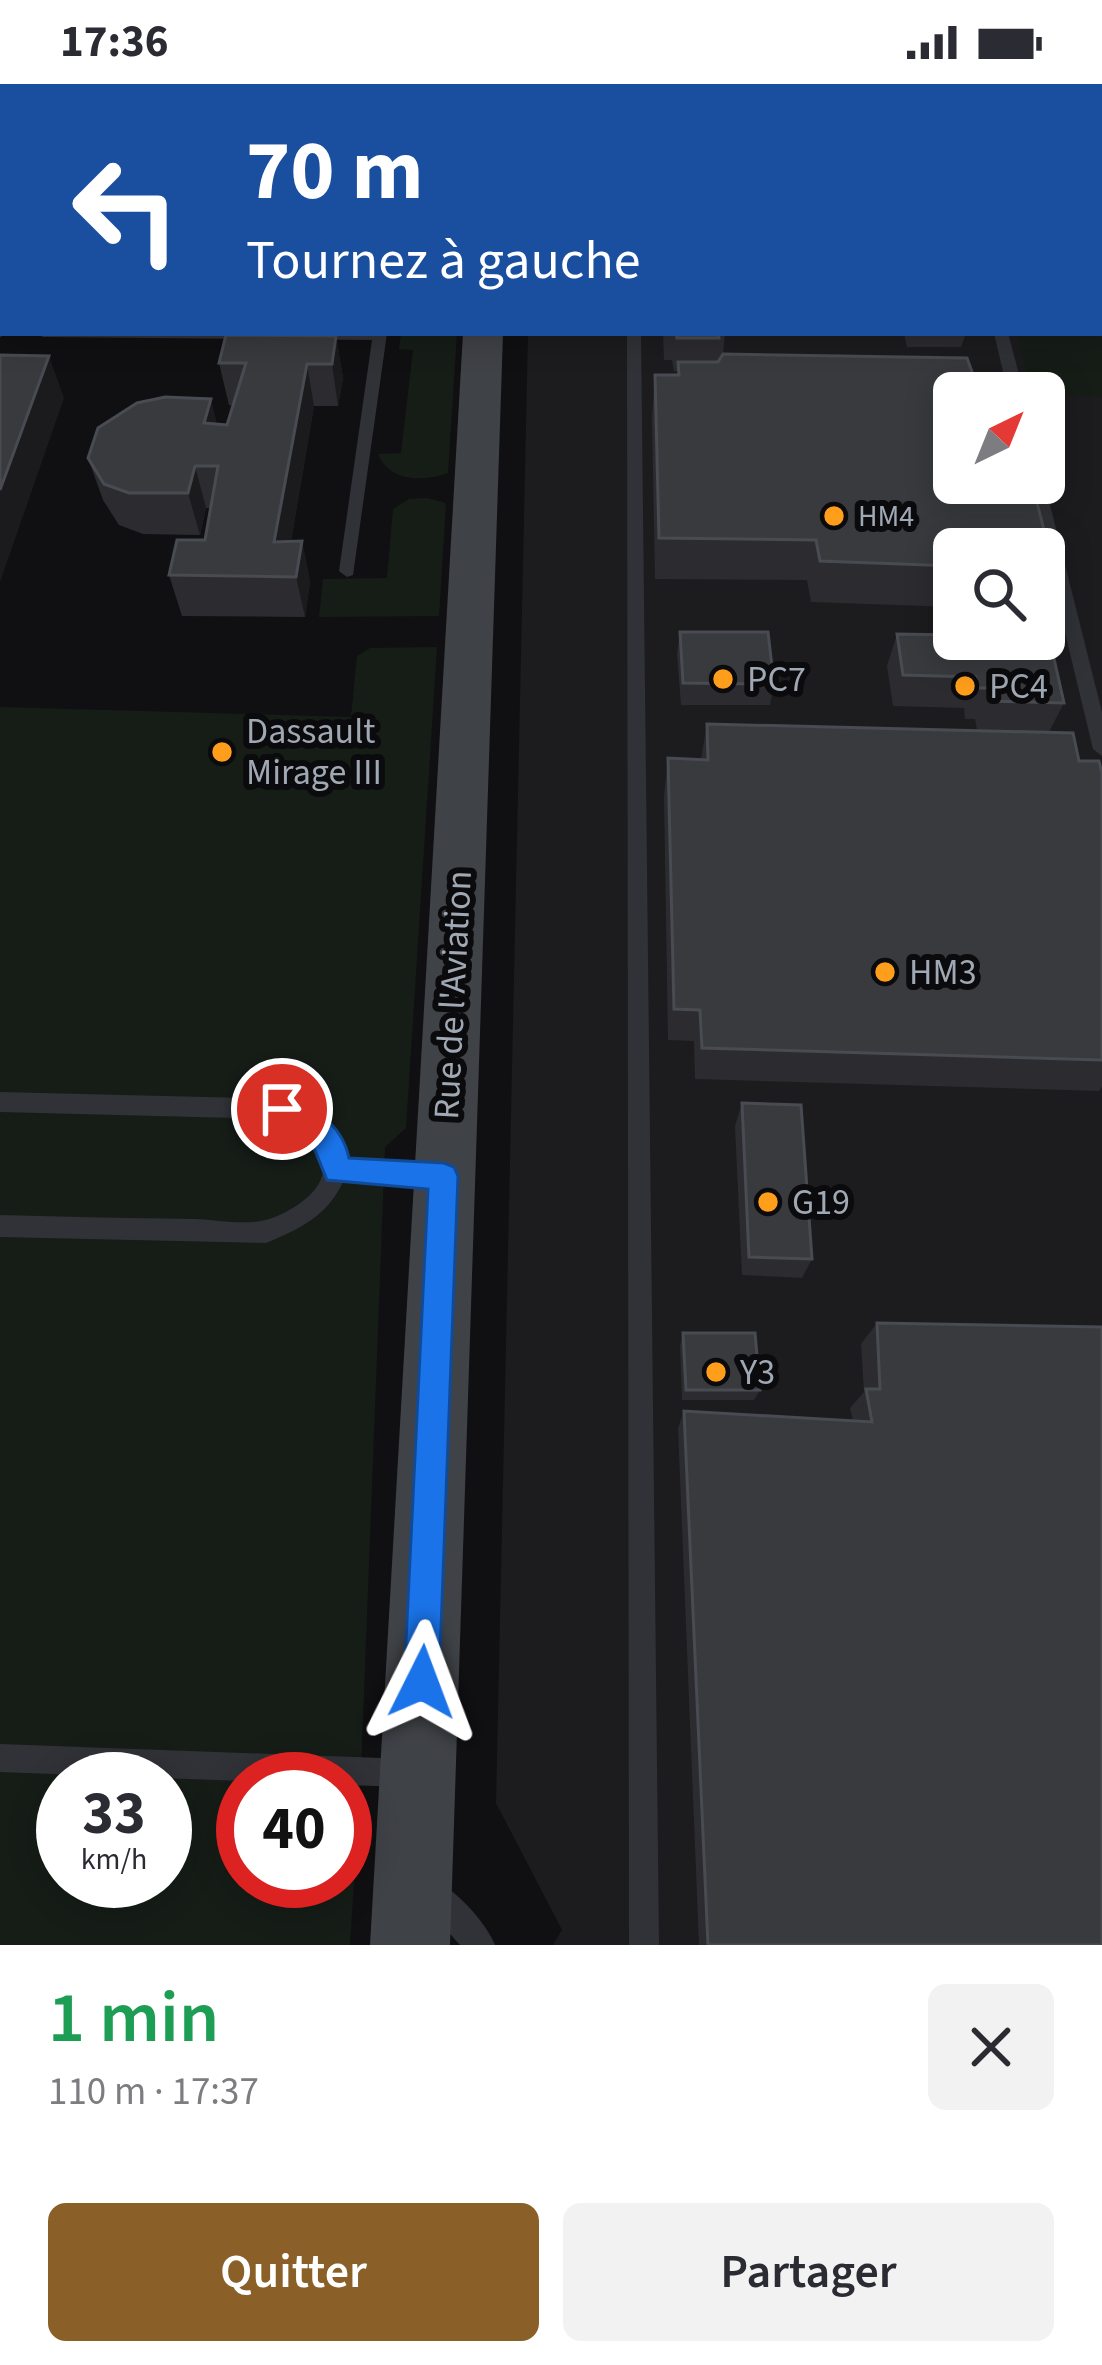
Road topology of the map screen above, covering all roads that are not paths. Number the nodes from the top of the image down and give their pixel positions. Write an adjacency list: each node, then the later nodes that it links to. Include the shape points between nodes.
1 (379, 336): 7 (lane)
2 (483, 336): 11 (street, Rue de l'Aviation)
3 (634, 336): 18 (lane)
4 (1002, 336): 5 (lane)
5 (1011, 372)
6 (1042, 504): 8 (lane)
7 (347, 571)
8 (1102, 749)
9 (0, 1102): 10 (lane, via 282,1109 331,1142)
10 (338, 1171): 11 (lane); 12 (lane, via 324,1200 266,1232)
11 (444, 1176): 14 (street, Rue de l'Aviation)
12 (0, 1226)
13 (0, 1758): 14 (lane)
14 (418, 1774): 15 (street, Rue de l'Aviation)
15 (414, 1874): 16 (street, Rue de l'Aviation); 17 (lane)
16 (410, 1945)
17 (480, 1945)
18 (644, 1945)

